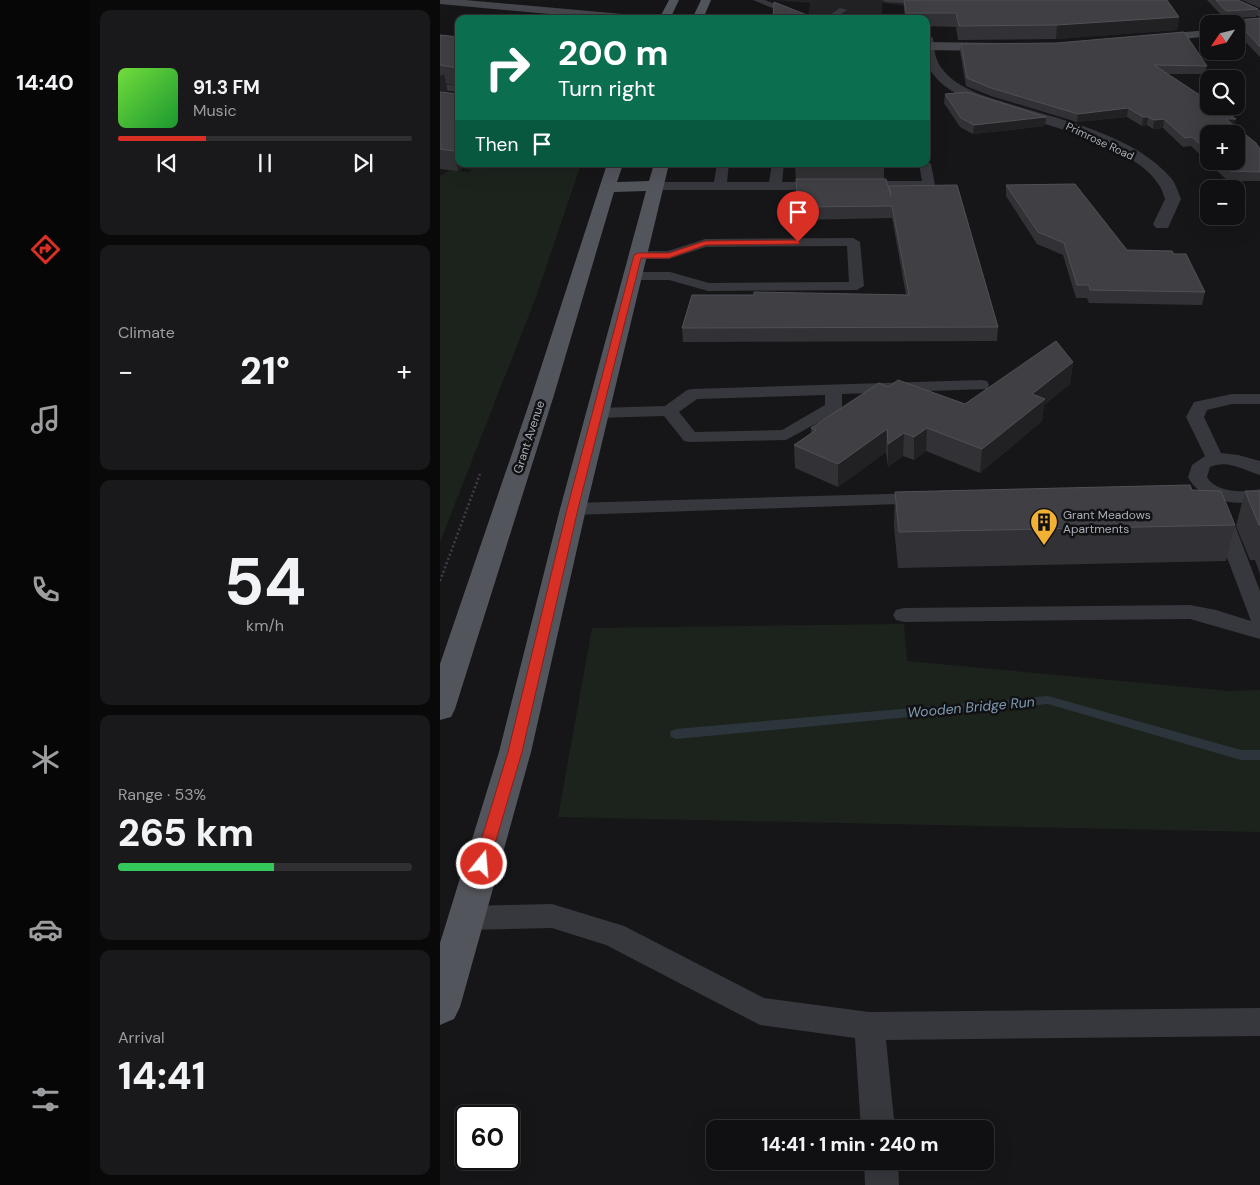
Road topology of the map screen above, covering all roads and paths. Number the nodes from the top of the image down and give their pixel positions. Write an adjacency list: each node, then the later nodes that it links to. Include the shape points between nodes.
1 (674, 0): 13 (main road)
2 (706, 0): 14 (main road)
3 (757, 0): 15 (lane)
4 (845, 0): 16 (lane, via 846,12)
5 (886, 0): 8 (lane)
6 (1228, 0): 10 (street)
7 (440, 1): 12 (main road)
8 (940, 3)
9 (440, 10): 11 (main road)
10 (1260, 14)
11 (496, 15)
12 (599, 15)
13 (666, 15)
14 (699, 15)
15 (798, 15)
16 (838, 15)
17 (1260, 22): 18 (main road)
18 (1245, 23)
19 (1200, 26): 22 (main road, via 1135,36)
20 (1260, 27): 21 (main road)
21 (1245, 29)
22 (1200, 33)
23 (1001, 38): 24 (main road)
24 (930, 42)
25 (930, 42): 26 (main road)
26 (1011, 46)
27 (930, 58): 38 (street, Primrose Road, via 938,73 973,96 1089,133 1148,164 1166,182 1173,199)
28 (440, 87): 29 (lane)
29 (455, 89)
30 (614, 167): 37 (main road, Grant Avenue)
31 (722, 167): 35 (lane)
32 (778, 167): 36 (lane)
33 (926, 167): 36 (lane, via 929,185)
34 (658, 175): 35 (lane); 37 (main road); 39 (main road)
35 (720, 186): 36 (lane)
36 (775, 186)
37 (607, 187): 55 (main road, Grant Avenue)
38 (1162, 224)
39 (635, 266): 39 (lane, via 705,243 853,242 856,286 708,287); 44 (main road)
40 (981, 385): 41 (lane)
41 (834, 391): 43 (lane, via 693,394); 43 (lane, via 833,407 786,435 690,437)
42 (1260, 398): 45 (lane, via 1232,399 1200,406 1195,417)
43 (669, 411): 44 (lane)
44 (597, 413): 51 (main road)
45 (1216, 459): 46 (lane, via 1243,461); 47 (lane, via 1199,469 1202,484)
46 (1260, 469)
47 (1211, 491): 48 (lane); 49 (lane, via 1240,498); 53 (lane)
48 (1182, 492)
49 (1260, 495)
50 (945, 498): 51 (lane)
51 (573, 509): 56 (main road, via 515,752)
52 (904, 615): 54 (lane, via 1190,612)
53 (1260, 620)
54 (1260, 632)
55 (440, 709)
56 (452, 918): 57 (main road); 59 (lane, via 552,916 614,935 760,1012)
57 (440, 1007)
58 (1260, 1022): 59 (lane)
59 (870, 1026): 60 (lane)
60 (877, 1120)
61 (881, 1170): 62 (lane)
62 (882, 1185)

